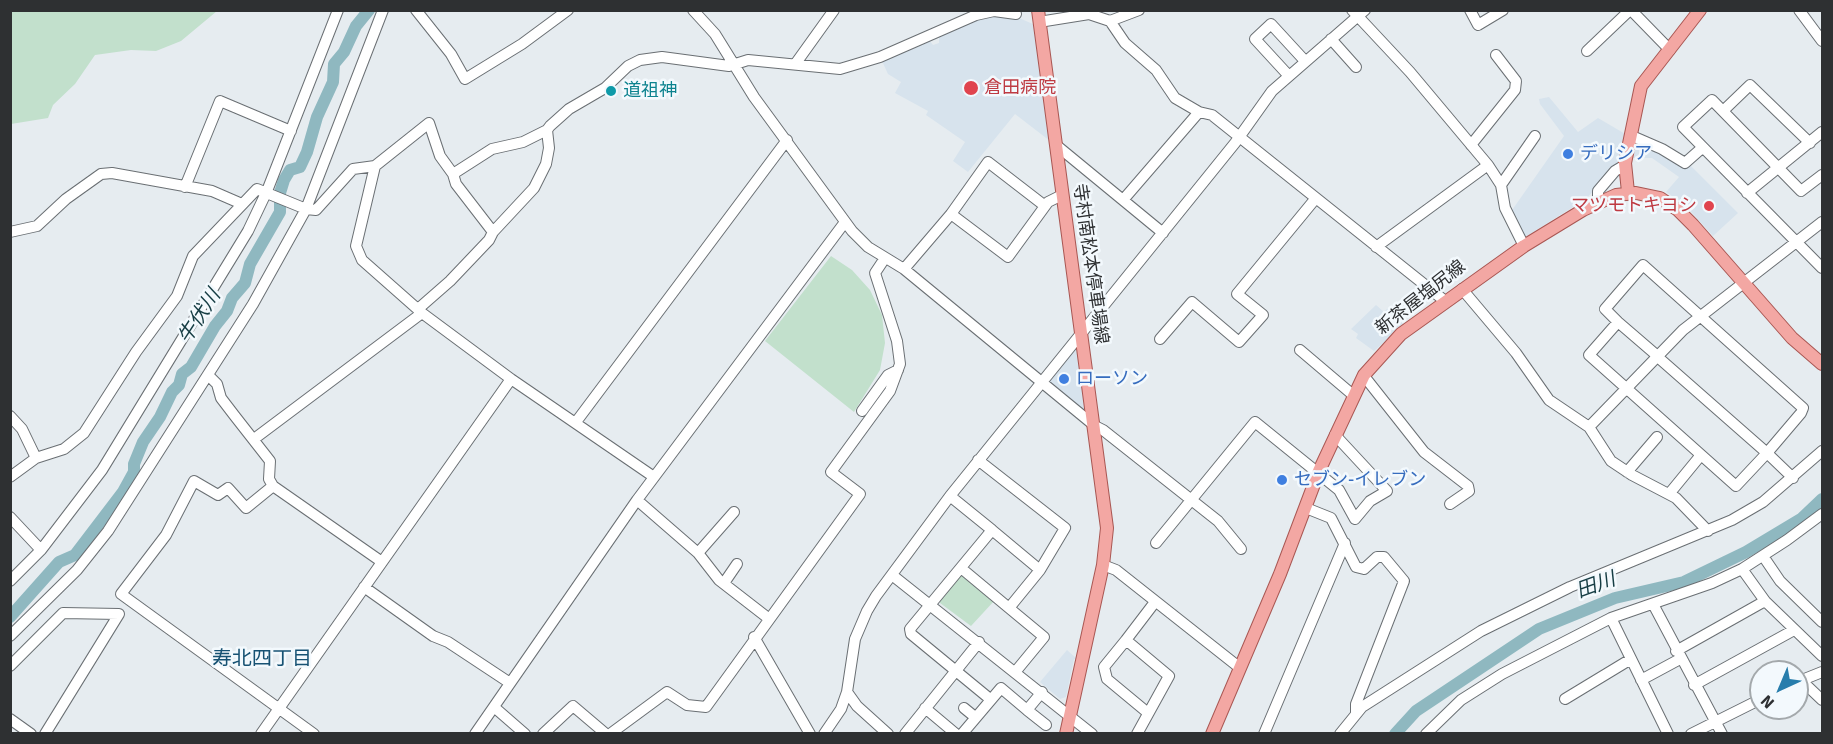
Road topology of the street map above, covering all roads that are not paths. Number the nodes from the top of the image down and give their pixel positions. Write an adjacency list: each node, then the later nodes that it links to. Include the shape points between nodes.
1 (338, 10): 29 (street)
2 (383, 10): 57 (street)
3 (416, 10): 4 (street, via 451,54 465,79)
4 (568, 10)
5 (693, 10): 24 (street, via 715,34)
6 (834, 10): 23 (street)
7 (1014, 10): 23 (street, via 1016,14 994,11 976,15 853,66 840,69)
8 (1139, 10): 16 (street)
9 (1470, 10): 10 (street, via 1478,25)
10 (1503, 10)
11 (1630, 10): 19 (street); 20 (street)
12 (1700, 10): 19 (main road)
13 (1799, 10): 18 (street)
14 (1358, 13): 17 (street); 38 (street)
15 (1038, 16): 16 (street, via 1089,14); 37 (main road, 寺村南松本停車場線)
16 (1110, 21): 28 (street, via 1125,43 1156,70 1175,98)
17 (1331, 39): 22 (street); 25 (street)
18 (1822, 41)
19 (1670, 50): 33 (main road, via 1641,86)
20 (1587, 51)
21 (1496, 55): 38 (street, via 1516,81 1515,90)
22 (1305, 61): 26 (street); 26 (street, via 1272,24 1255,39)
23 (796, 63): 24 (street, via 748,60)
24 (734, 64): 30 (street, via 662,57 640,60 621,70 599,93 560,116); 35 (street)
25 (1357, 67)
26 (1289, 76): 34 (street, via 1272,91)
27 (1723, 111): 36 (street, via 1750,85); 39 (street, via 1712,100 1683,127); 43 (street)
28 (1199, 112): 34 (street, via 1212,115); 53 (street)
29 (291, 130): 47 (street, via 220,101); 49 (street)
30 (547, 130): 44 (street, via 523,142 492,149); 62 (street, via 546,164 534,188)
31 (1822, 132): 36 (street)
32 (1535, 136): 46 (street)
33 (1632, 136): 39 (street, via 1685,163); 41 (main road)
34 (1240, 137): 52 (street); 63 (street)
35 (787, 140): 59 (street); 90 (street)
36 (1810, 143): 43 (street)
37 (1056, 145): 51 (main road, 寺村南松本停車場線); 53 (street)
38 (1471, 145): 40 (street)
39 (1702, 148): 50 (street)
40 (1488, 165): 46 (street); 66 (street)
41 (1625, 165): 48 (main road); 54 (street, via 1598,192)
42 (375, 166): 44 (street, via 429,123 441,156); 57 (street, via 353,169 316,210); 73 (street, via 357,254)
43 (1778, 169): 45 (street, via 1801,191); 50 (street)
44 (453, 174): 62 (street, via 456,184)
45 (1822, 175)
46 (1501, 185): 65 (street, via 1505,208)
47 (185, 187): 55 (street, via 212,191); 61 (street, via 101,174 37,226)
48 (1628, 192): 54 (main road, 新茶屋塩尻線); 70 (main road, 新茶屋塩尻線, via 1652,195 1670,203)
49 (269, 193): 55 (street, via 257,189); 57 (street); 121 (street, via 102,470)
50 (1747, 193): 64 (street)
51 (1062, 195): 56 (street); 76 (main road, 寺村南松本停車場線)
52 (1316, 198): 66 (street); 77 (street, via 1237,294 1263,315 1239,342 1192,302)
53 (1123, 200): 63 (street)
54 (1598, 202): 65 (main road, 新茶屋塩尻線)
55 (242, 204): 99 (street, via 193,256 177,296 84,433 64,449)
56 (1046, 206): 58 (street, via 1008,256); 58 (street, via 988,162)
57 (303, 208): 82 (street, via 253,304)
58 (951, 214): 69 (street)
59 (845, 222): 67 (street, via 868,247); 104 (street)
60 (1822, 222): 64 (street)
61 (10, 232)
62 (493, 232): 73 (street)
63 (1163, 233): 76 (street)
64 (1795, 243): 68 (street); 70 (street)
65 (1524, 246): 71 (main road, 新茶屋塩尻線)
66 (1376, 247): 72 (street)
67 (885, 258): 69 (street); 81 (street, via 875,273 897,341)
68 (1822, 268)
69 (904, 269): 85 (street)
70 (1743, 283): 74 (street); 80 (main road, 新茶屋塩尻線, via 1792,338)
71 (1461, 289): 72 (main road, 新茶屋塩尻線); 92 (street, via 1516,353 1549,400)
72 (1445, 301): 83 (main road, 新茶屋塩尻線, via 1401,334)
73 (420, 311): 84 (street); 95 (street)
74 (1700, 316): 75 (street, via 1643,265 1605,309); 79 (street); 97 (street, via 1803,408)
75 (1618, 322): 79 (street); 86 (street, via 1590,356)
76 (1081, 333): 85 (street); 91 (main road, 寺村南松本停車場線)
77 (1160, 339)
78 (1300, 350): 87 (street)
79 (1657, 356): 86 (street); 97 (street)
80 (1822, 364)
81 (898, 370): 88 (street, via 888,375); 139 (street, via 890,391 831,472 860,494)
82 (208, 375): 95 (street); 143 (street, via 92,553)
83 (1364, 376): 87 (main road, 新茶屋塩尻線); 111 (street, via 1424,452 1468,486 1469,491)
84 (511, 379): 90 (street); 124 (street)
85 (1041, 381): 91 (street); 100 (street)
86 (1626, 388): 92 (street); 98 (street)
87 (1353, 395): 93 (main road, 新茶屋塩尻線)
88 (862, 411)
89 (10, 416): 99 (street, via 22,429)
90 (576, 422): 104 (street)
91 (1095, 426): 110 (street); 126 (main road, 寺村南松本停車場線, via 1107,528)
92 (1589, 427): 102 (street, via 1611,460)
93 (1335, 435): 101 (main road, 新茶屋塩尻線); 101 (street, via 1387,491 1370,501 1355,519 1340,490)
94 (1657, 437): 102 (street)
95 (254, 439): 106 (street, via 270,461 269,479)
96 (1822, 451): 105 (street)
97 (1767, 453): 98 (street, via 1737,486); 105 (street)
98 (1701, 455): 107 (street)
99 (36, 458): 103 (street)
100 (978, 460): 108 (street); 129 (street, via 1065,528)
101 (1319, 471): 110 (street, via 1255,422); 112 (main road, 新茶屋塩尻線)
102 (1627, 472): 107 (street)
103 (10, 477)
104 (654, 477): 109 (street)
105 (1793, 478): 117 (street, via 1763,502)
106 (273, 486): 124 (street); 167 (street, via 246,508 228,488 218,495 194,481 166,535 121,594)
107 (1669, 494): 117 (street)
108 (950, 496): 116 (street); 130 (street)
109 (637, 500): 122 (street); 155 (street)
110 (1191, 501): 118 (street); 120 (street, via 1218,521)
111 (1450, 504)
112 (1306, 508): 119 (street, via 1331,518); 151 (main road, 新茶屋塩尻線)
113 (734, 512): 122 (street)
114 (1822, 514): 123 (street)
115 (10, 517): 121 (street)
116 (992, 530): 127 (street); 129 (street)
117 (1708, 531): 169 (street, via 1520,609)
118 (1156, 543)
119 (1345, 543): 169 (street, via 1356,567 1364,569 1377,557 1384,557 1404,581); 195 (street)
120 (1242, 549)
121 (41, 550): 131 (street)
122 (698, 554): 132 (street)
123 (1763, 556): 128 (street); 141 (street, via 1780,581)
124 (382, 562): 133 (street)
125 (737, 564): 132 (street)
126 (1102, 565): 135 (street, via 1116,570); 171 (main road, 寺村南松本停車場線)
127 (961, 568): 137 (street); 138 (street)
128 (1742, 569): 134 (street); 136 (street)
129 (1040, 570): 138 (street)
130 (892, 575): 137 (street); 158 (street, via 860,625)
131 (10, 581)
132 (724, 583): 139 (street)
133 (364, 586): 155 (street, via 433,636); 167 (street)
134 (1765, 601): 142 (street); 147 (street)
135 (1155, 602): 145 (street); 151 (street)
136 (1653, 604): 140 (street); 147 (street)
137 (931, 605): 146 (street); 152 (street, via 910,629 911,634)
138 (1009, 608): 153 (street, via 1044,637)
139 (768, 618): 144 (street)
140 (1611, 618): 149 (street); 174 (street, via 1502,674 1461,700)
141 (1822, 622)
142 (1794, 630): 148 (street); 156 (street)
143 (10, 636)
144 (754, 637): 184 (street, via 706,707 687,705 667,692); 185 (street)
145 (1126, 640): 170 (street, via 1169,676); 170 (street, via 1104,667 1107,679)
146 (979, 642): 152 (street); 153 (street)
147 (1678, 655): 154 (street); 156 (street)
148 (1822, 656)
149 (1631, 660): 154 (street); 161 (street)
150 (10, 666): 178 (street, via 63,613 119,614)
151 (1240, 668): 194 (main road, 新茶屋塩尻線)
152 (956, 671): 160 (street); 165 (street)
153 (1016, 671): 159 (street)
154 (1641, 680): 199 (street)
155 (510, 683): 164 (street)
156 (1694, 685): 175 (street)
157 (1809, 689): 162 (street)
158 (848, 692): 186 (street); 187 (street, via 857,706)
159 (1042, 692): 168 (street); 171 (street)
160 (990, 699): 168 (street, via 1000,688); 172 (street)
161 (1565, 699)
162 (1822, 700)
163 (1749, 705): 175 (street)
164 (494, 707): 181 (street); 182 (street)
165 (925, 708): 188 (street); 189 (street)
166 (964, 708): 172 (street)
167 (279, 709): 179 (street); 180 (street)
168 (1027, 710): 176 (street)
169 (1356, 712): 196 (street)
170 (1148, 713): 193 (street)
171 (1068, 714): 191 (main road, 寺村南松本停車場線); 192 (street)
172 (975, 717): 190 (street)
173 (10, 719): 177 (street)
174 (1439, 721): 197 (street); 198 (street)
175 (1714, 722): 200 (street); 201 (street)
176 (1046, 725)
177 (31, 734)
178 (45, 734)
179 (261, 734)
180 (314, 734)
181 (475, 734)
182 (525, 734)
183 (543, 734): 184 (street, via 573,706)
184 (608, 734)
185 (810, 734)
186 (824, 734)
187 (888, 734)
188 (905, 734)
189 (956, 734)
190 (962, 734)
191 (1066, 734)
192 (1092, 734)
193 (1137, 734)
194 (1212, 734)
195 (1264, 734)
196 (1340, 734)
197 (1426, 734)
198 (1444, 734)
199 (1668, 734)
200 (1691, 734)
201 (1722, 734)

